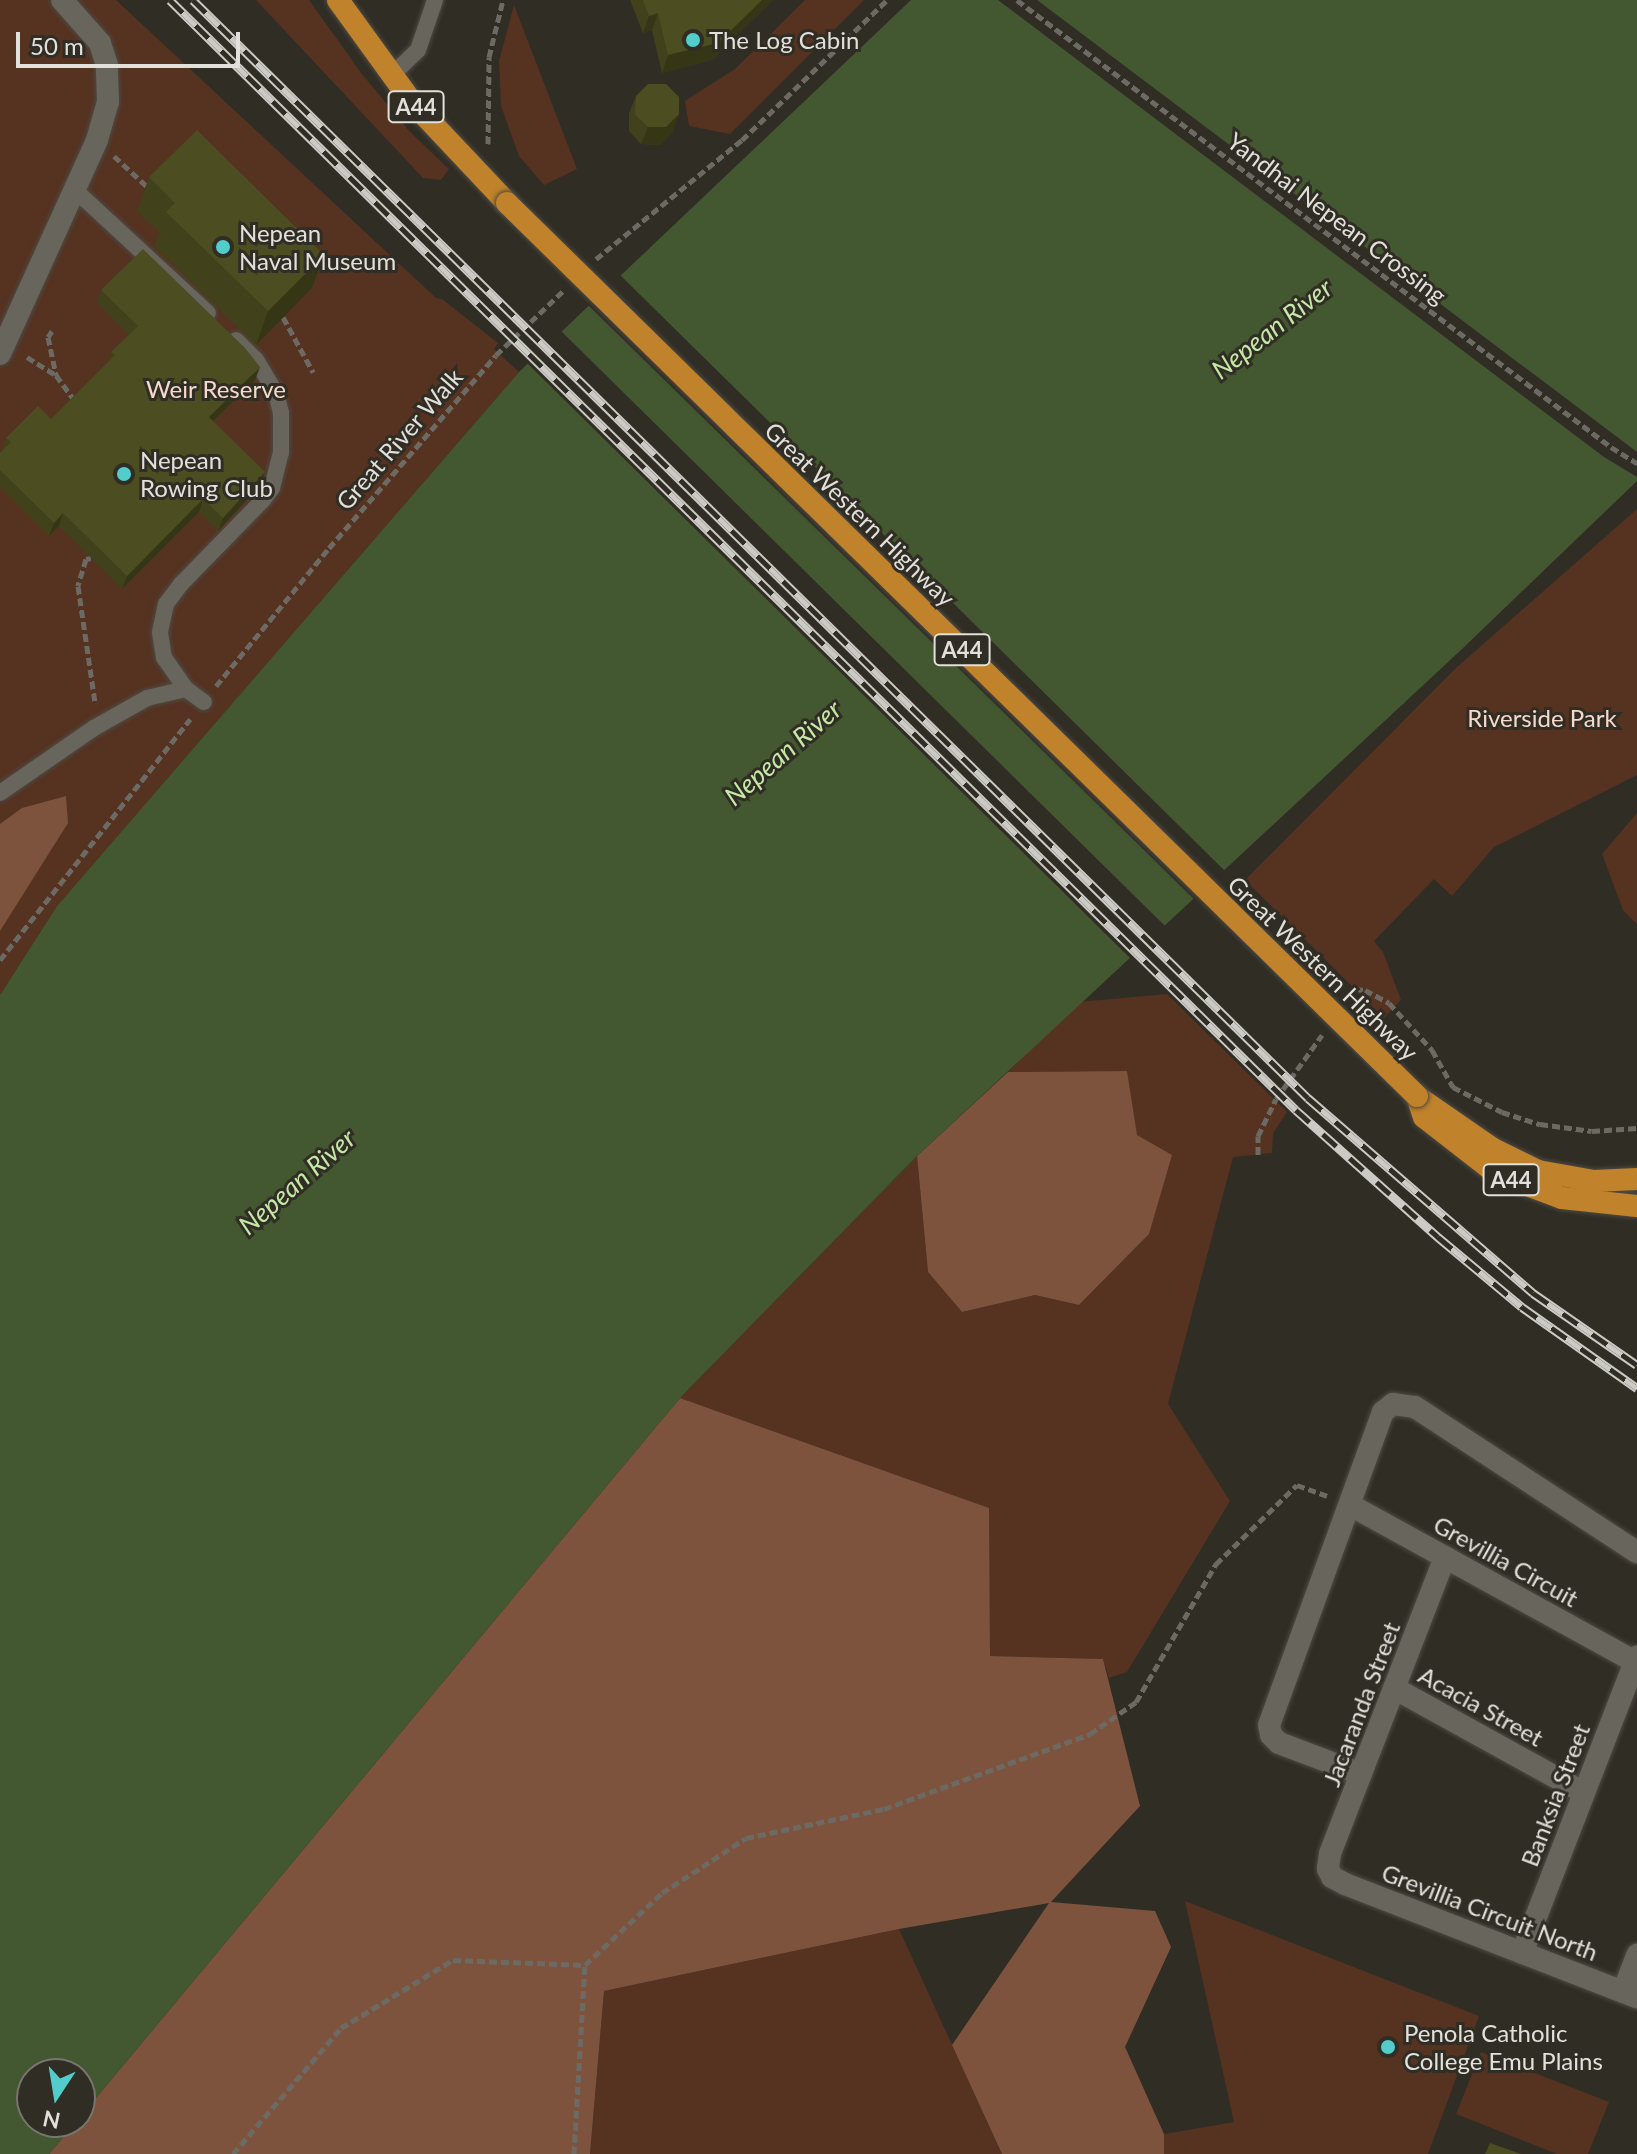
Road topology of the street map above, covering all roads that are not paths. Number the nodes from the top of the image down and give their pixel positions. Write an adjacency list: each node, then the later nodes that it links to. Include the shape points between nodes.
1 (62, 0): 5 (street, via 100,43 107,65 108,102)
2 (338, 0): 4 (highway, A44)
3 (435, 0): 4 (lane, via 418,50)
4 (391, 76): 10 (highway, Great Western Highway / A44, bridge, via 432,127 507,203)
5 (75, 190): 6 (street); 7 (lane, via 256,360 276,393 281,413 281,453 272,488 181,584 162,617 164,658)
6 (2, 350)
7 (186, 689): 8 (lane); 9 (lane, via 147,698)
8 (204, 702)
9 (0, 793)
10 (1417, 1096): 11 (highway, Great Western Highway / A44, via 1493,1149 1538,1171 1594,1181); 12 (highway, Great Western Highway / A44, via 1424,1117 1511,1179 1562,1198)
11 (1637, 1179)
12 (1637, 1206)
13 (1350, 1505): 14 (street, via 1383,1412 1402,1404 1437,1420); 15 (street, Grevillia Circuit); 18 (street, via 1269,1725 1279,1743)
14 (1637, 1552)
15 (1445, 1557): 16 (street, Grevillia Circuit); 17 (street, Jacaranda Street)
16 (1636, 1661): 19 (street, Banksia Street)
17 (1394, 1688): 18 (street, Jacaranda Street); 19 (street, Acacia Street)
18 (1361, 1774): 20 (street, Jacaranda Street)
19 (1584, 1793): 21 (street, Banksia Street)
20 (1328, 1869): 21 (street, Grevillia Circuit North, via 1345,1884)
21 (1522, 1953): 23 (street, Grevillia Circuit North)
22 (1637, 1955): 23 (street)
23 (1630, 1994)

